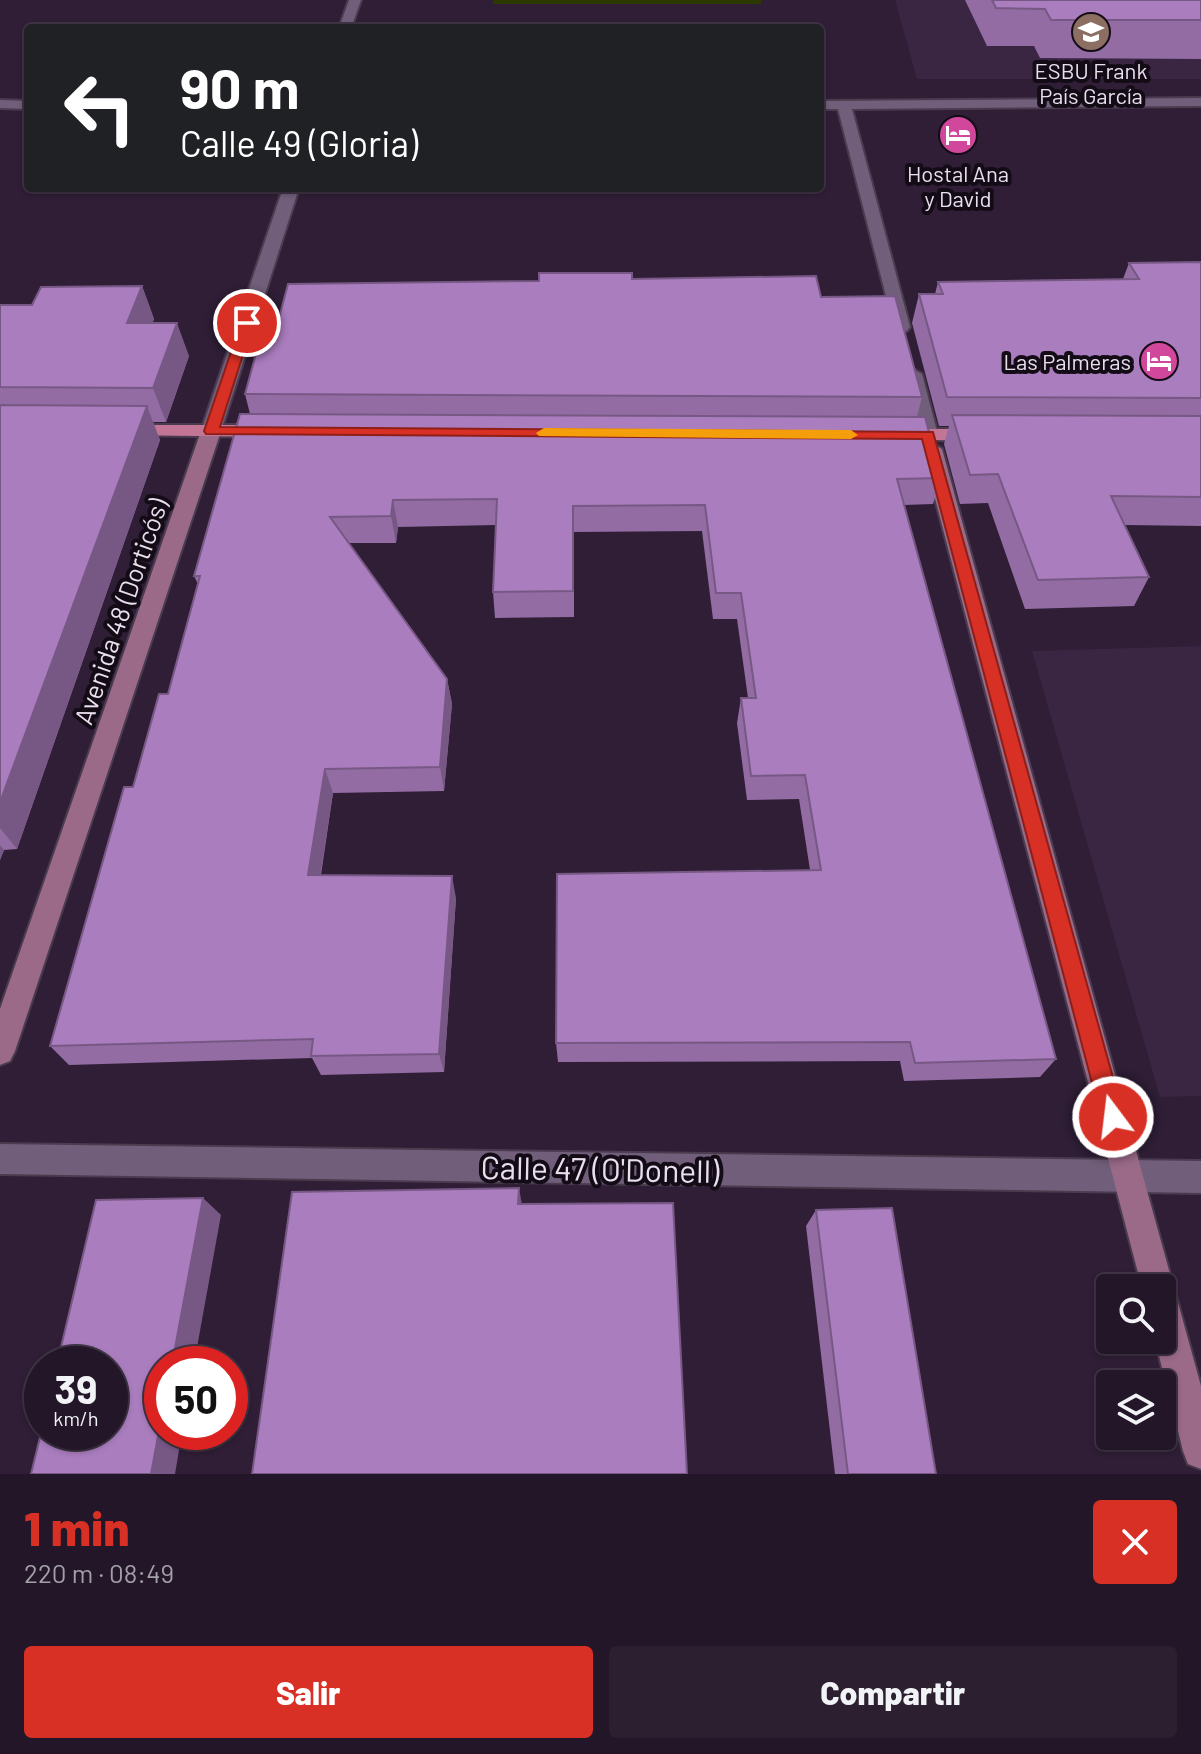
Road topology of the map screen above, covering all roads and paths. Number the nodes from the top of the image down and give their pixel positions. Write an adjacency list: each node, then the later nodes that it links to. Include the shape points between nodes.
1 (355, 0): 2 (street)
2 (346, 24)
3 (1201, 102): 7 (street)
4 (0, 104): 5 (street)
5 (24, 105)
6 (824, 105): 7 (street)
7 (844, 105): 13 (street)
8 (290, 192): 10 (street, Avenida 48 (Dorticós))
9 (105, 431): 10 (main road)
10 (211, 431): 11 (main road); 15 (main road, Avenida 48 (Dorticós))
11 (290, 432)
12 (880, 435): 13 (main road)
13 (928, 435): 14 (main road); 17 (main road)
14 (1004, 435)
15 (0, 1051)
16 (0, 1159): 17 (street, Calle 47 (O'Donell))
17 (1129, 1176): 18 (street, Calle 47 (O'Donell)); 19 (main road)
18 (1201, 1177)
19 (1154, 1274)
20 (1175, 1354): 21 (main road)
21 (1201, 1451)

